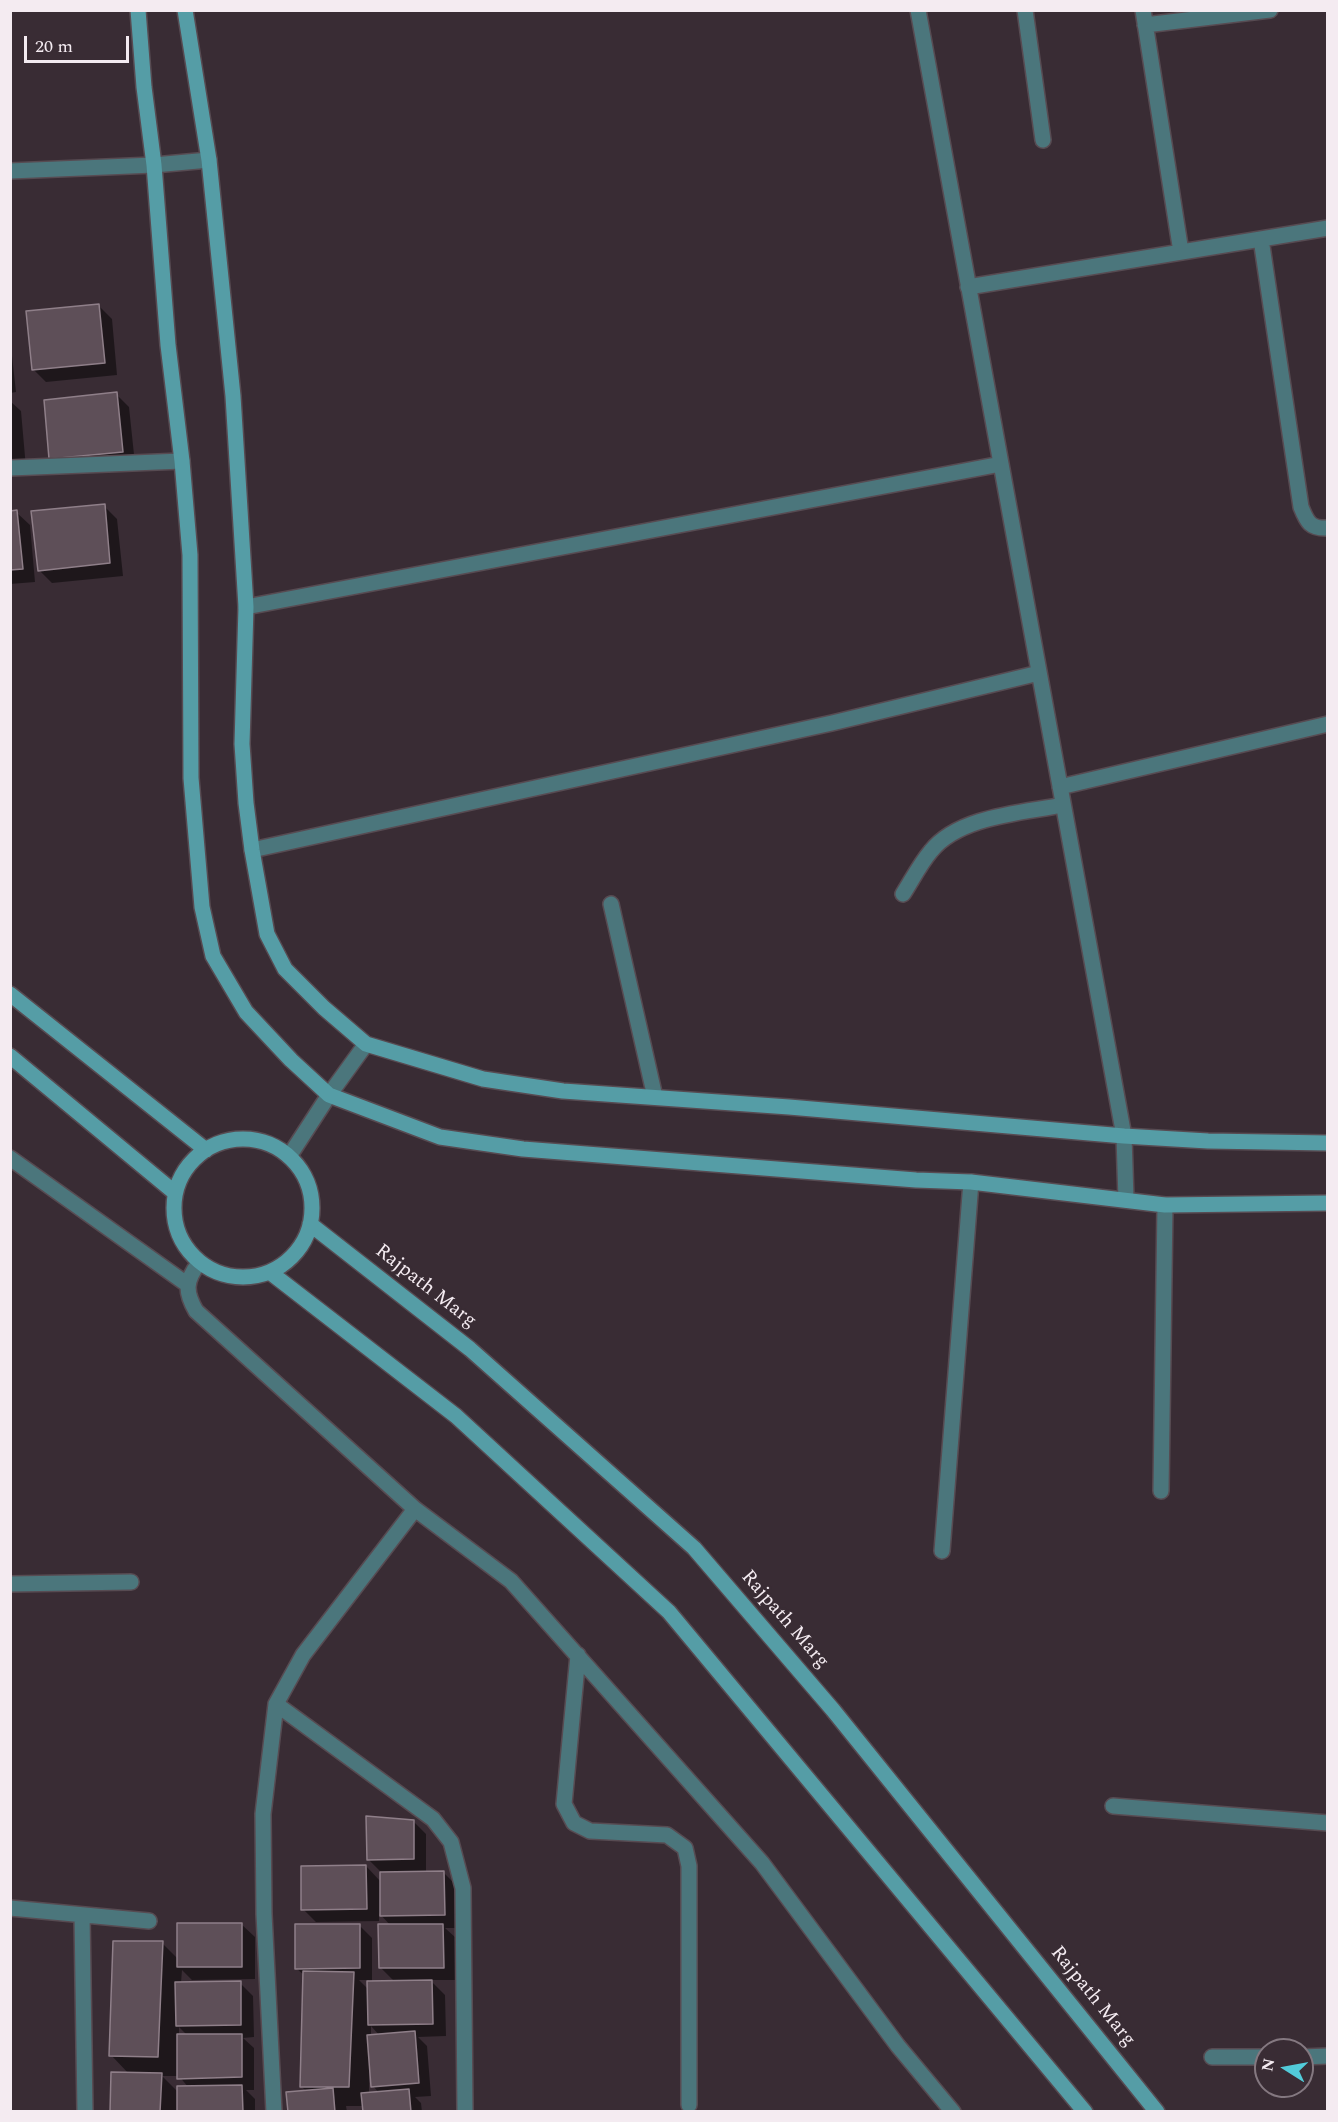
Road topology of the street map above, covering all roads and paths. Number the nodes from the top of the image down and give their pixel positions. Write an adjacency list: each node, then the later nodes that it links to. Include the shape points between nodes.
1 (138, 10): 9 (street)
2 (184, 10): 8 (street)
3 (918, 10): 14 (street)
4 (1025, 10): 7 (street)
5 (1270, 10): 6 (street)
6 (1144, 18): 13 (street)
7 (1044, 140)
8 (209, 160): 9 (street); 19 (street, via 233,396)
9 (154, 165): 10 (street); 15 (street, via 168,345)
10 (10, 171)
11 (1328, 228): 12 (street)
12 (1261, 239): 13 (street); 18 (street, via 1300,507 1307,522 1317,528)
13 (1181, 252): 14 (street)
14 (969, 287): 16 (street)
15 (182, 461): 17 (street); 30 (street, via 190,555 191,777 204,917 213,956 246,1012)
16 (1001, 464): 19 (street); 20 (street)
17 (10, 468)
18 (1328, 528)
19 (246, 607): 24 (street, via 242,744)
20 (1039, 673): 22 (street); 24 (street, via 832,723)
21 (1328, 724): 22 (street)
22 (1060, 787): 23 (street)
23 (1063, 805): 25 (street, via 973,823 948,835 931,851); 32 (street)
24 (252, 850): 28 (street, via 267,934 285,969)
25 (903, 894)
26 (611, 904): 31 (street)
27 (10, 994): 34 (street)
28 (366, 1044): 30 (street); 31 (street, via 483,1079 563,1091)
29 (10, 1056): 38 (street)
30 (329, 1095): 35 (street); 37 (street, via 440,1137 511,1147)
31 (655, 1097): 32 (street)
32 (1124, 1136): 33 (street); 39 (street)
33 (1328, 1143)
34 (206, 1150): 35 (street, via 219,1141 257,1138); 38 (street, via 191,1161)
35 (290, 1155): 42 (street, via 309,1184)
36 (10, 1158): 45 (street)
37 (970, 1182): 39 (street); 48 (street)
38 (174, 1192): 43 (street, via 176,1231)
39 (1126, 1200): 41 (street)
40 (1328, 1203): 41 (street)
41 (1165, 1205): 46 (street)
42 (310, 1224): 44 (street, via 299,1250); 66 (street, Rajpath Marg, via 470,1349 694,1548 833,1710)
43 (199, 1263): 44 (street, via 234,1278); 45 (street)
44 (271, 1273): 65 (street, via 456,1416 669,1612)
45 (188, 1285): 47 (street, via 188,1297 195,1311)
46 (1161, 1491)
47 (415, 1509): 51 (street, via 511,1581); 52 (street, via 303,1655)
48 (942, 1551)
49 (130, 1582): 50 (street)
50 (10, 1584)
51 (578, 1655): 60 (street, via 564,1804 574,1823 590,1831 667,1835 685,1848 689,1866); 64 (street, via 762,1863 898,2046)
52 (276, 1704): 62 (street, via 263,1814); 63 (street, via 433,1819 451,1842 463,1888)
53 (1113, 1806): 54 (street)
54 (1328, 1824)
55 (10, 1908): 56 (street)
56 (82, 1915): 57 (street); 61 (street)
57 (149, 1921)
58 (1212, 2057): 59 (street)
59 (1254, 2057)
60 (689, 2105)
61 (85, 2112)
62 (274, 2112)
63 (465, 2112)
64 (953, 2112)
65 (1086, 2112)
66 (1157, 2112)

